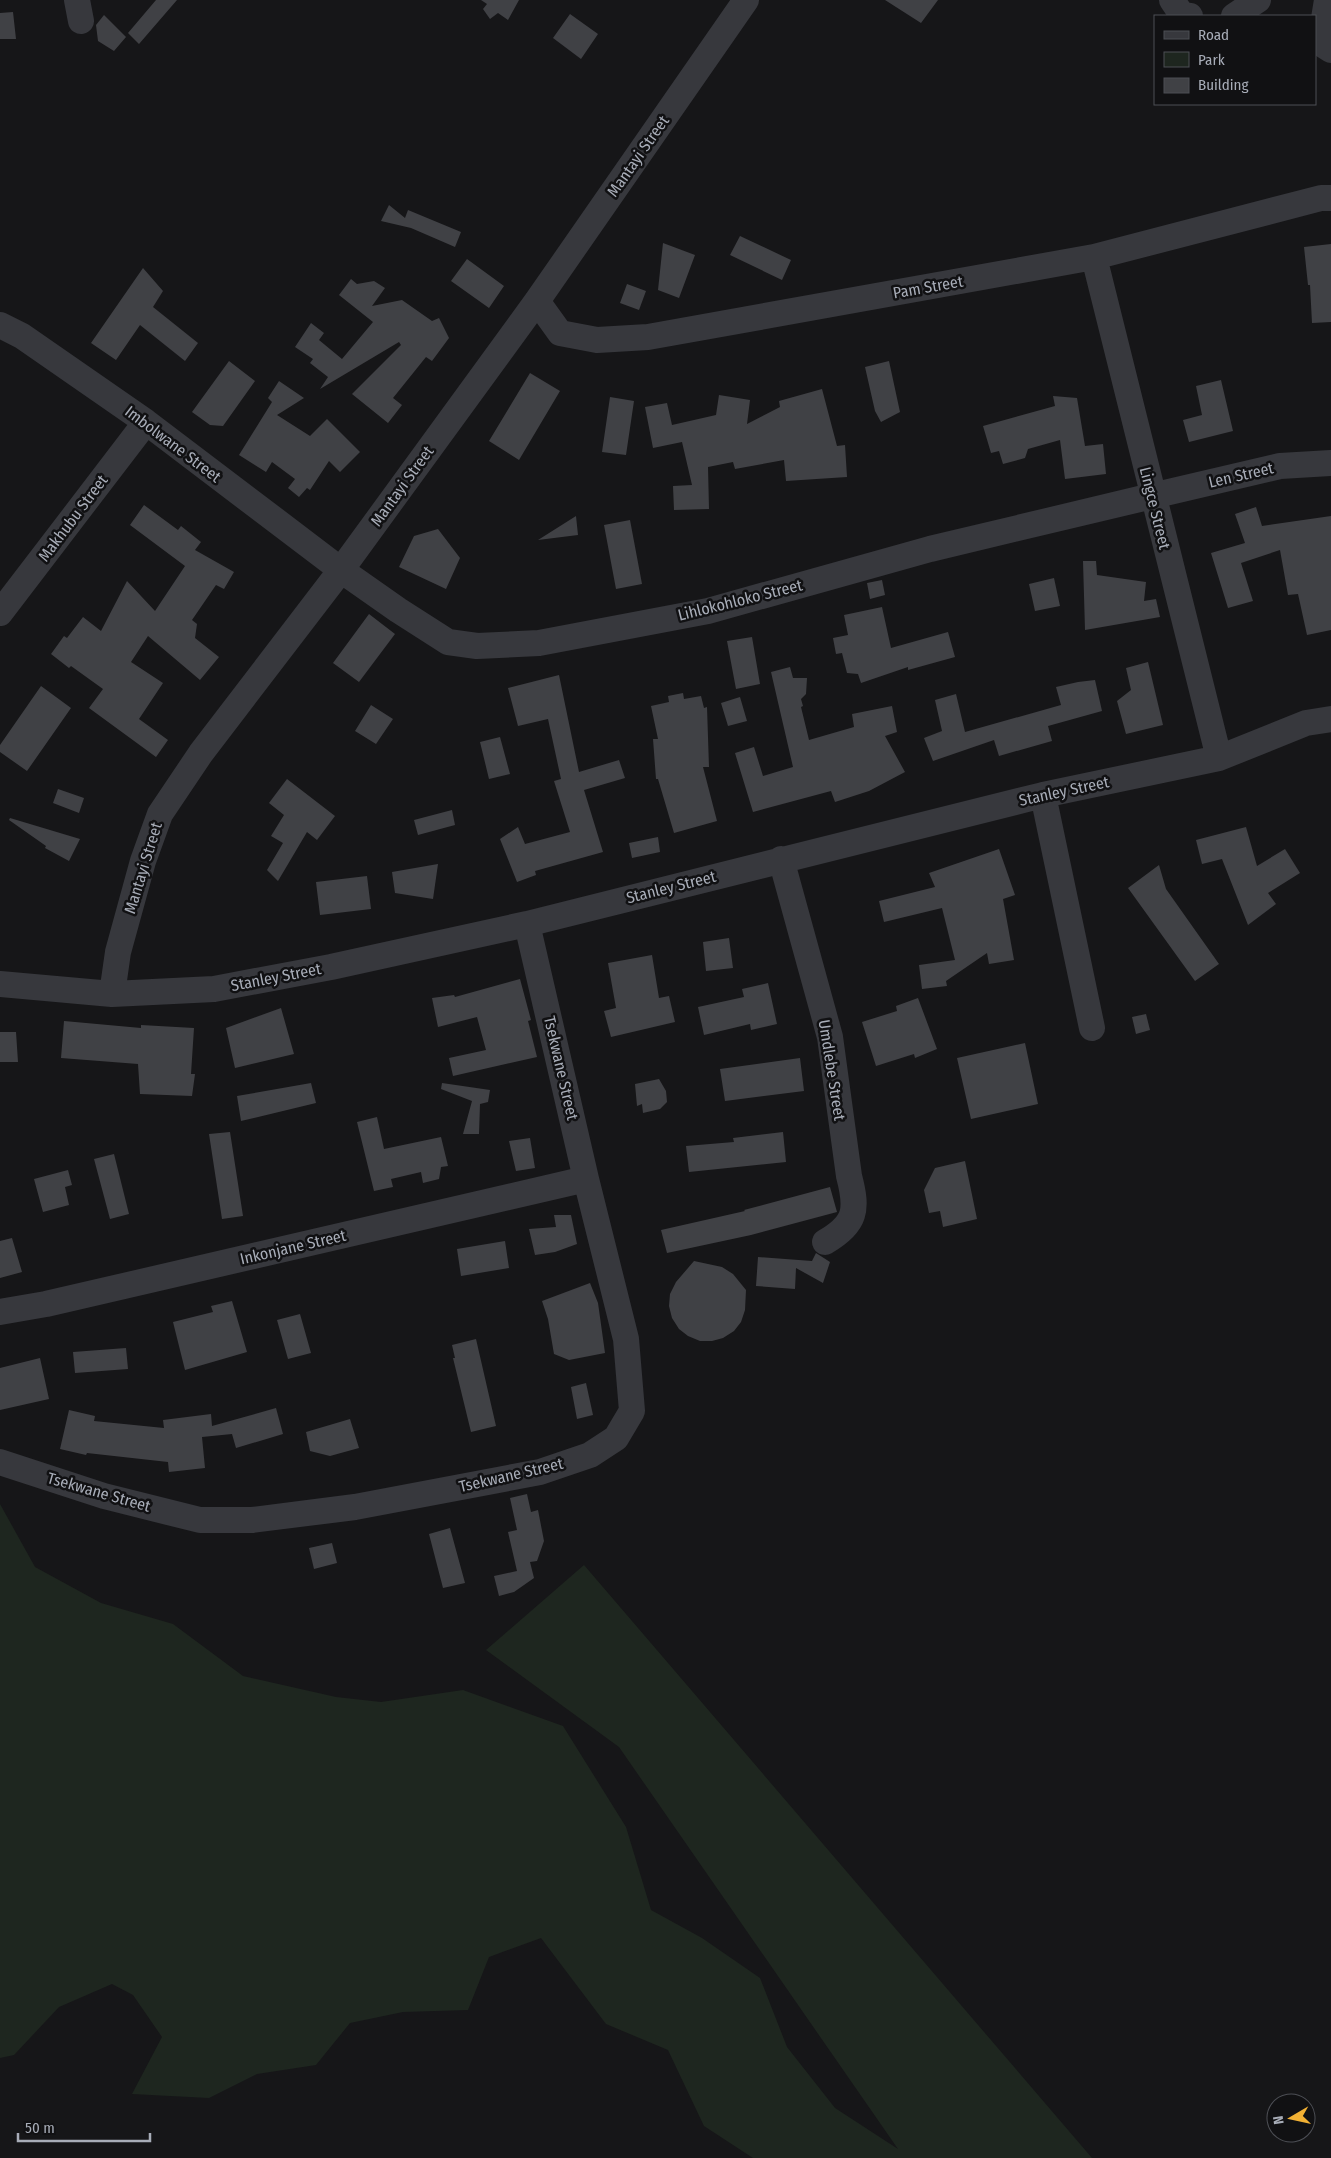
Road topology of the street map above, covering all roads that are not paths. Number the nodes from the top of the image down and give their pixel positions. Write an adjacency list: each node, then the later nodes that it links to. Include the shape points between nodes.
1 (1172, 0): 5 (street)
2 (1258, 0): 6 (street)
3 (1327, 0): 7 (street, via 1320,42)
4 (741, 2): 10 (street, Mantayi Street)
5 (1182, 15)
6 (1236, 15)
7 (1331, 50)
8 (1331, 198): 9 (street, Pam Street, via 1312,200)
9 (1094, 257): 10 (street, Pam Street, via 648,337 597,340 560,333); 14 (street, Lingce Street)
10 (537, 301): 15 (street, Mantayi Street)
11 (0, 325): 12 (street, Imbolwane Street, via 22,336)
12 (146, 422): 15 (street, Imbolwane Street); 16 (street, Makhubu Street)
13 (1331, 463): 14 (street, Len Street, via 1280,466)
14 (1152, 496): 15 (street, Lihlokohloko Street, via 930,549 708,611 539,643 477,646 448,642); 18 (street, Lingce Street)
15 (341, 570): 23 (street, Mantayi Street, via 201,753 160,814 143,861 118,952)
16 (0, 613)
17 (1331, 719): 18 (street, Stanley Street, via 1306,723)
18 (1219, 758): 19 (street, Stanley Street)
19 (1043, 795): 20 (street, Stanley Street); 24 (street)
20 (781, 859): 21 (street, Stanley Street); 26 (street, Umdlebe Street, via 830,1037 840,1120 855,1198 852,1216 841,1233)
21 (527, 924): 23 (street, Stanley Street, via 331,967 214,988); 25 (street, Tsekwane Street)
22 (0, 984): 23 (street, Stanley Street)
23 (112, 994)
24 (1092, 1028)
25 (586, 1179): 27 (street, Inkonjane Street); 28 (street, Tsekwane Street, via 626,1339 632,1411 616,1438 590,1455 530,1474 355,1507 252,1520 200,1520 104,1496)
26 (825, 1242)
27 (0, 1312)
28 (0, 1462)

